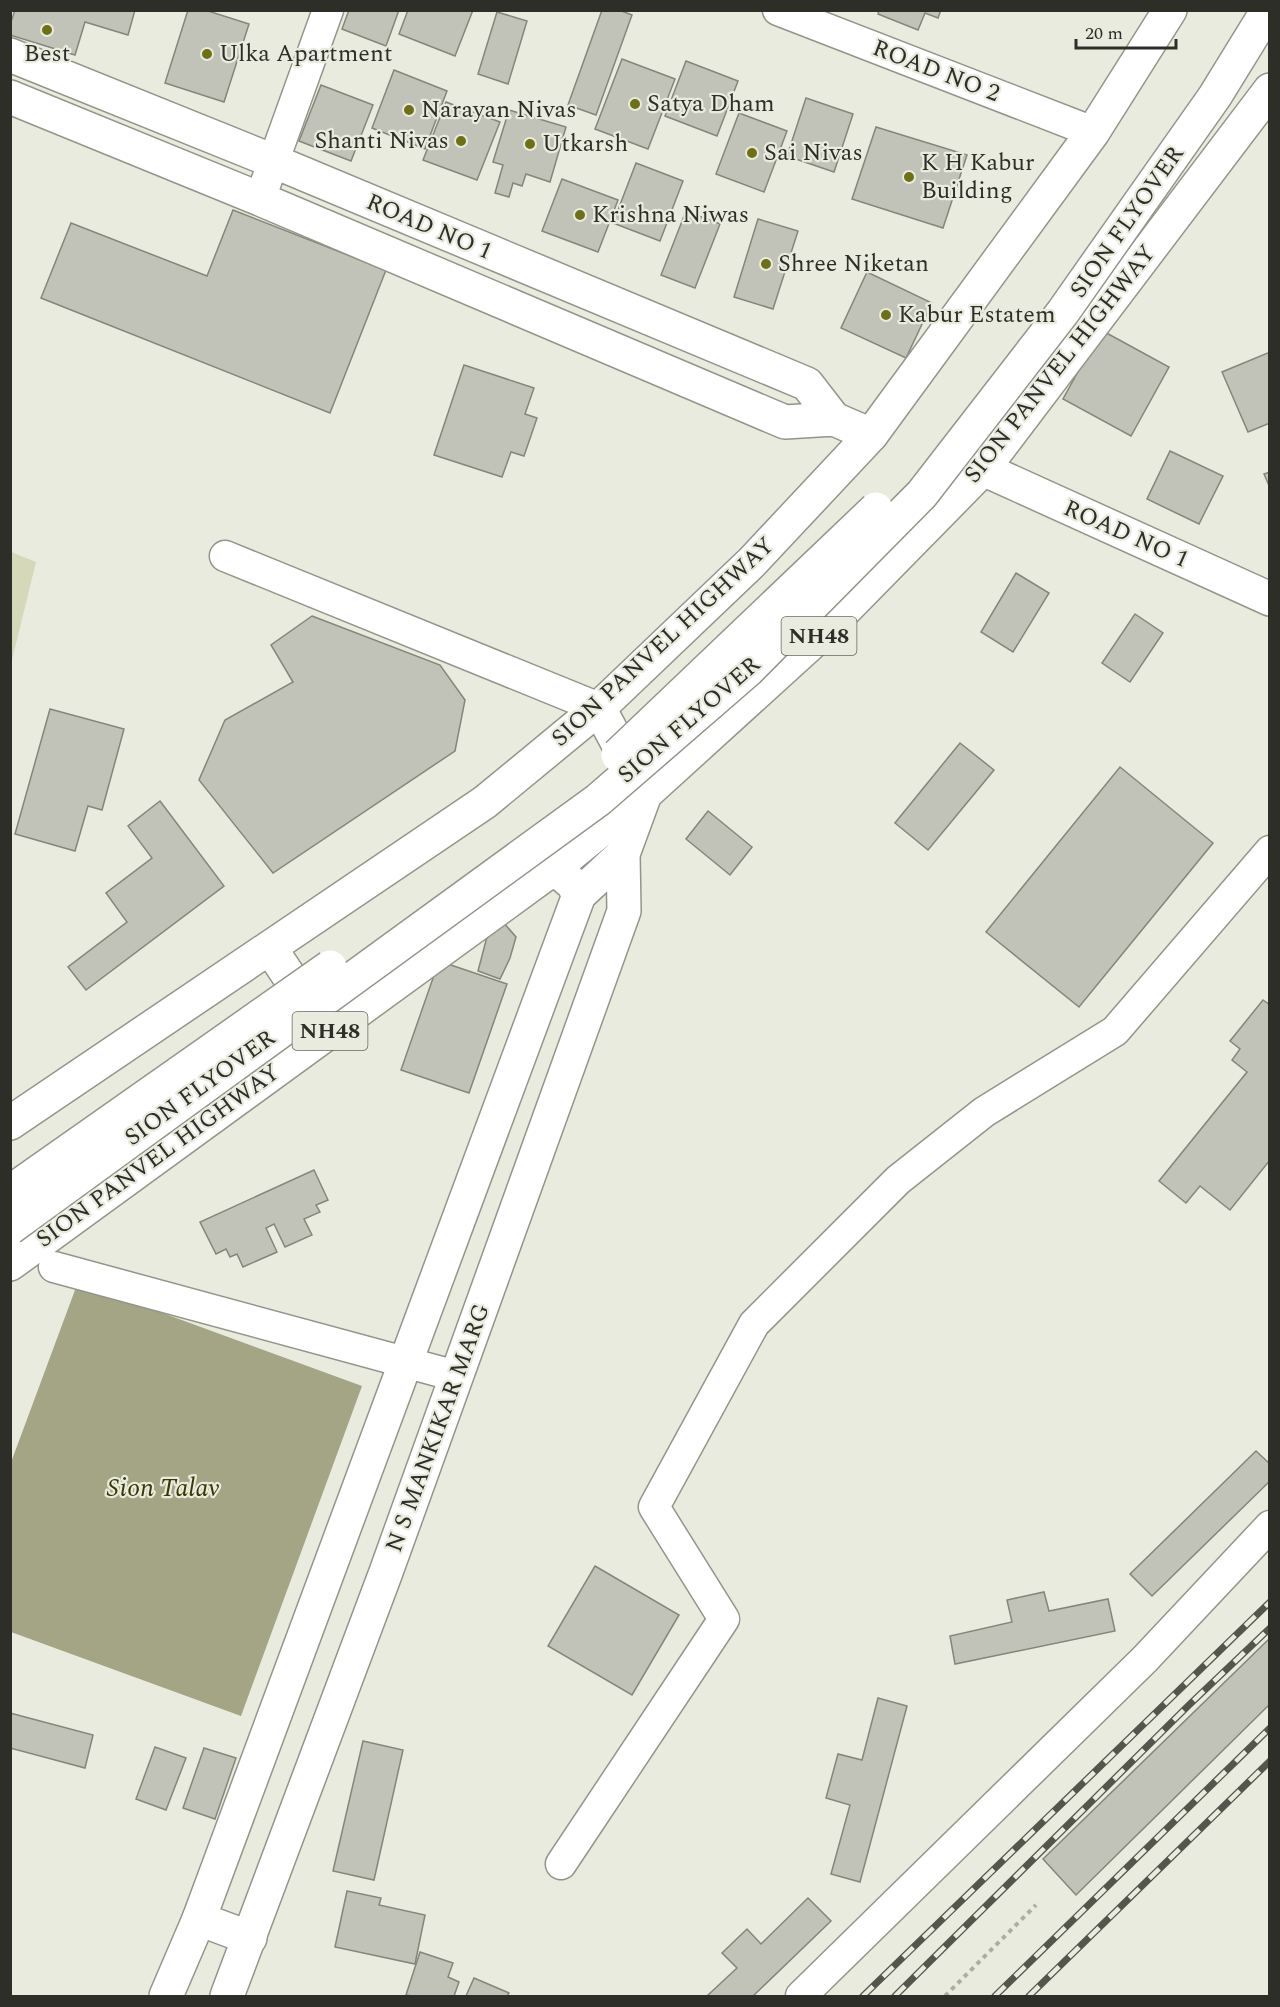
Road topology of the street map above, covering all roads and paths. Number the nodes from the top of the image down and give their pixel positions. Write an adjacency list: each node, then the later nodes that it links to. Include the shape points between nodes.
1 (328, 10): 11 (street)
2 (778, 10): 10 (street, ROAD NO 2)
3 (1170, 10): 10 (main road, SION PANVEL HIGHWAY)
4 (1253, 10): 6 (main road); 27 (main road, SION FLYOVER, bridge, via 1152,164 932,455 775,606 589,782 494,854)
5 (1268, 10): 28 (main road, SION FLYOVER, bridge, via 1215,96 1063,312 922,494 748,670 598,800)
6 (1269, 46)
7 (10, 55): 11 (main road, ROAD NO 1)
8 (1269, 90): 15 (main road, SION PANVEL HIGHWAY / NH48)
9 (10, 97): 12 (main road, ROAD NO 1)
10 (1093, 132): 14 (main road, SION PANVEL HIGHWAY)
11 (273, 162): 12 (street); 13 (main road, ROAD NO 1, via 807,384)
12 (260, 199): 13 (main road, ROAD NO 1, via 785,422)
13 (834, 419): 14 (main road, ROAD NO 1)
14 (871, 435): 18 (main road, SION PANVEL HIGHWAY, via 752,561)
15 (983, 469): 17 (main road, ROAD NO 1); 19 (main road, SION PANVEL HIGHWAY / NH48, via 821,634)
16 (225, 556): 18 (street)
17 (1269, 599)
18 (599, 708): 19 (main road); 24 (main road, SION PANVEL HIGHWAY, via 485,802)
19 (645, 794): 21 (main road, N S MANKIKAR MARG); 22 (main road, SION PANVEL HIGHWAY / NH48)
20 (1269, 851): 34 (street, via 1115,1031 984,1112 898,1180 754,1324 654,1506 724,1619)
21 (623, 854): 23 (main road, N S MANKIKAR MARG); 32 (main road, N S MANKIKAR MARG, via 624,911)
22 (554, 868): 23 (main road, via 573,884); 25 (main road, SION PANVEL HIGHWAY / NH48)
23 (579, 896): 31 (main road, N S MANKIKAR MARG)
24 (270, 948): 25 (main road); 26 (main road, SION PANVEL HIGHWAY)
25 (327, 1034): 29 (main road, SION PANVEL HIGHWAY / NH48)
26 (10, 1123)
27 (10, 1192)
28 (10, 1228)
29 (10, 1264)
30 (54, 1267): 31 (street)
31 (406, 1362): 32 (street); 36 (main road, N S MANKIKAR MARG)
32 (456, 1376): 37 (main road, N S MANKIKAR MARG)
33 (1269, 1526): 40 (street, via 1145,1659)
34 (561, 1864)
35 (1036, 1905): 41 (path)
36 (199, 1919): 37 (main road); 38 (main road, N S MANKIKAR MARG)
37 (250, 1938): 39 (main road, N S MANKIKAR MARG)
38 (166, 1996)
39 (227, 1996)
40 (801, 1996)
41 (945, 1996)

